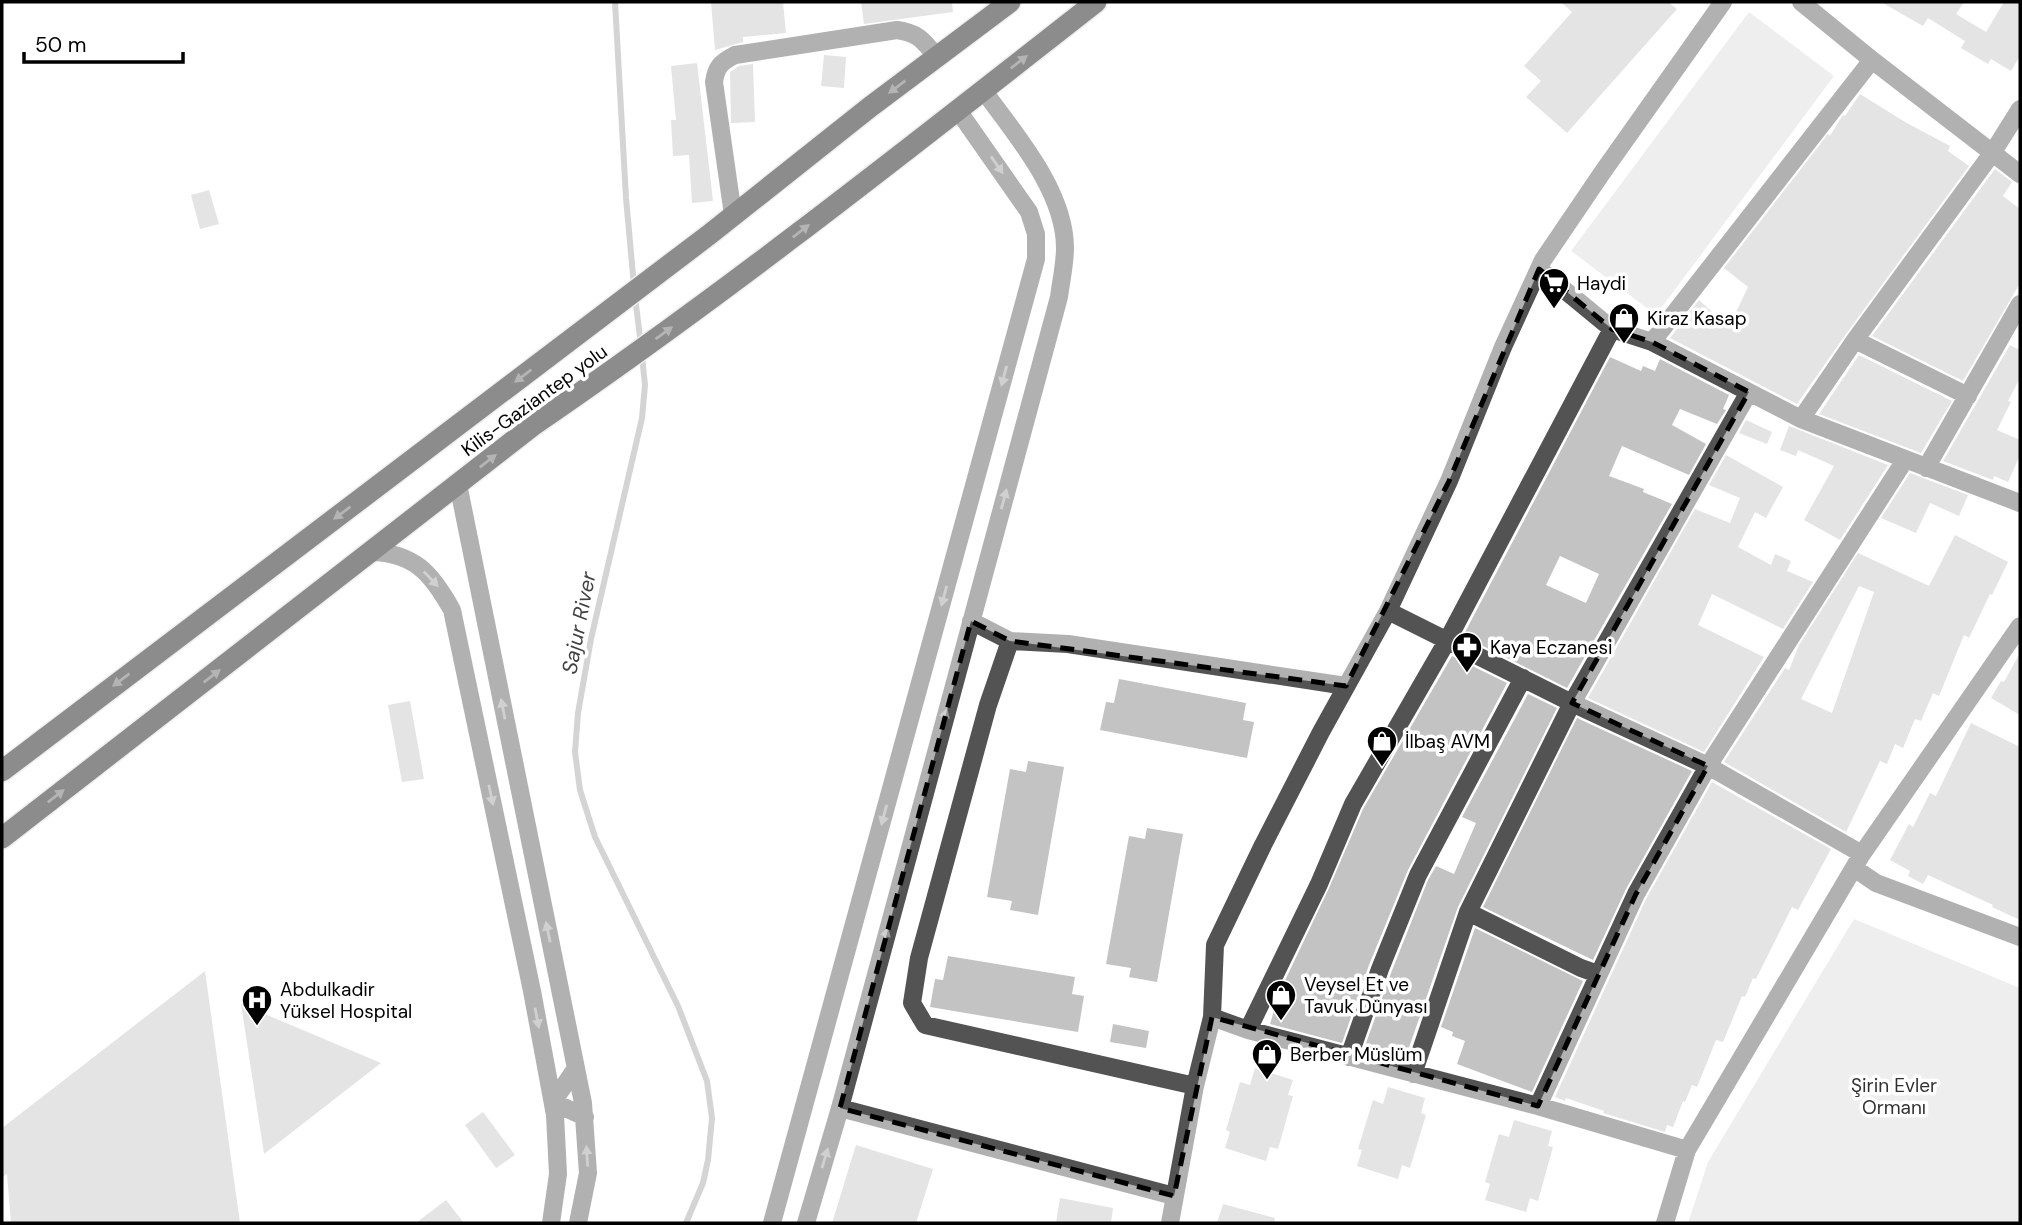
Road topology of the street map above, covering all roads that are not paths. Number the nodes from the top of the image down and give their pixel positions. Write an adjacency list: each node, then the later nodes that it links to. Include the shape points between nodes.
1 (1010, 2): 5 (highway, Kilis-Gaziantep yolu)
2 (1096, 2): 7 (highway, Kilis-Gaziantep yolu, one-way to 2)
3 (1723, 2): 13 (street)
4 (1801, 2): 6 (street)
5 (937, 57): 12 (highway, Kilis-Gaziantep yolu, one-way to 12); 12 (street, via 920,37 897,30 735,55 722,61 714,82)
6 (1872, 60): 10 (street); 17 (street)
7 (983, 90): 8 (highway, Kilis-Gaziantep yolu); 27 (street, one-way to 7, via 1059,297 1065,247 1050,190)
8 (957, 109): 23 (highway, Kilis-Gaziantep yolu, one-way to 8, via 747,273); 55 (street, one-way to 55, via 1029,212 1036,234 1036,259)
9 (2020, 109): 10 (street)
10 (1993, 152): 11 (street); 16 (street)
11 (2020, 174)
12 (733, 215): 35 (highway, Kilis-Gaziantep yolu, one-way to 35)
13 (1539, 269): 15 (street); 26 (street)
14 (2020, 304): 19 (street)
15 (1612, 329): 17 (street); 30 (street)
16 (1855, 340): 19 (street); 20 (street)
17 (1652, 342): 18 (street)
18 (1749, 392): 20 (street); 33 (street)
19 (1968, 397): 22 (street)
20 (1801, 419): 21 (street)
21 (1905, 460): 22 (street); 34 (street)
22 (1926, 468): 24 (street)
23 (458, 484): 25 (highway, Kilis-Gaziantep yolu); 44 (street, one-way to 23)
24 (2020, 503)
25 (371, 552): 36 (highway, Kilis-Gaziantep yolu, one-way to 25); 47 (street, one-way to 47, via 392,553 416,565 437,583 452,610)
26 (1388, 611): 30 (street); 32 (street)
27 (971, 621): 29 (street); 49 (street, one-way to 27)
28 (2020, 626): 37 (street)
29 (1010, 641): 32 (street, via 1068,644); 46 (street, via 926,932 912,1003 925,1025)
30 (1447, 641): 31 (street); 42 (street, via 1353,804)
31 (1523, 678): 33 (street); 43 (street, via 1419,875)
32 (1346, 686): 41 (street, via 1215,945)
33 (1572, 703): 34 (street); 38 (street)
34 (1708, 766): 37 (street); 40 (street, via 1636,894)
35 (2, 771)
36 (2, 838)
37 (1858, 861): 39 (street, via 1876,883); 51 (street)
38 (1468, 912): 40 (street); 45 (street)
39 (2020, 937)
40 (1598, 974): 48 (street)
41 (1212, 1017): 42 (street); 46 (street)
42 (1248, 1030): 43 (street)
43 (1349, 1057): 45 (street)
44 (576, 1068): 47 (street); 50 (street)
45 (1413, 1074): 48 (street)
46 (1195, 1086): 52 (street)
47 (553, 1102): 50 (street); 53 (street, via 558,1174)
48 (1538, 1106): 51 (street)
49 (840, 1108): 52 (street); 56 (street, one-way to 49)
50 (584, 1118): 54 (street, one-way to 50, via 588,1173)
51 (1687, 1150): 58 (street)
52 (1174, 1196): 57 (street)
53 (551, 1223)
54 (578, 1223)
55 (772, 1223)
56 (806, 1223)
57 (1170, 1223)
58 (1665, 1223)

